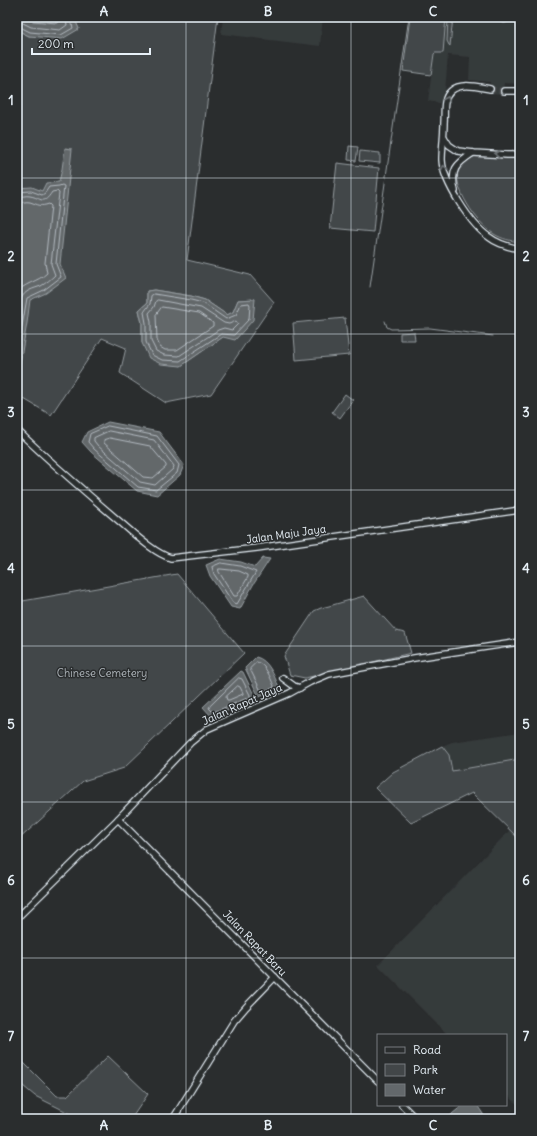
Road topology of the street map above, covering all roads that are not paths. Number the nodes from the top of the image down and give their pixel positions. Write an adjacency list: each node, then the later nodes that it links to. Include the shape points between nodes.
1 (490, 91): 4 (street, one-way to 1, via 447,95 460,86)
2 (520, 91): 3 (street)
3 (505, 92)
4 (444, 137): 6 (street, via 454,149); 7 (street, one-way to 4, via 450,188 442,160)
5 (520, 152): 6 (street, one-way to 6, via 513,155)
6 (474, 153): 7 (street, via 455,168 453,183)
7 (456, 197): 8 (street, via 482,232 496,242)
8 (520, 249)
9 (17, 430): 10 (street, Jalan Maju Jaya, via 132,532 167,557 257,548)
10 (520, 510)
11 (520, 642): 13 (street, Jalan Rapat Jaya, via 347,670 329,674)
12 (284, 678): 13 (street)
13 (300, 688): 14 (street, Jalan Rapat Jaya, via 207,729 190,743)
14 (118, 819): 15 (street, Jalan Rapat Jaya); 16 (street, Jalan Rapat Baru)
15 (17, 918)
16 (275, 977): 17 (street, Jalan Rapat Baru); 19 (street, via 234,1020)
17 (377, 1080)
18 (403, 1106): 20 (street)
19 (173, 1119)
20 (416, 1119)

